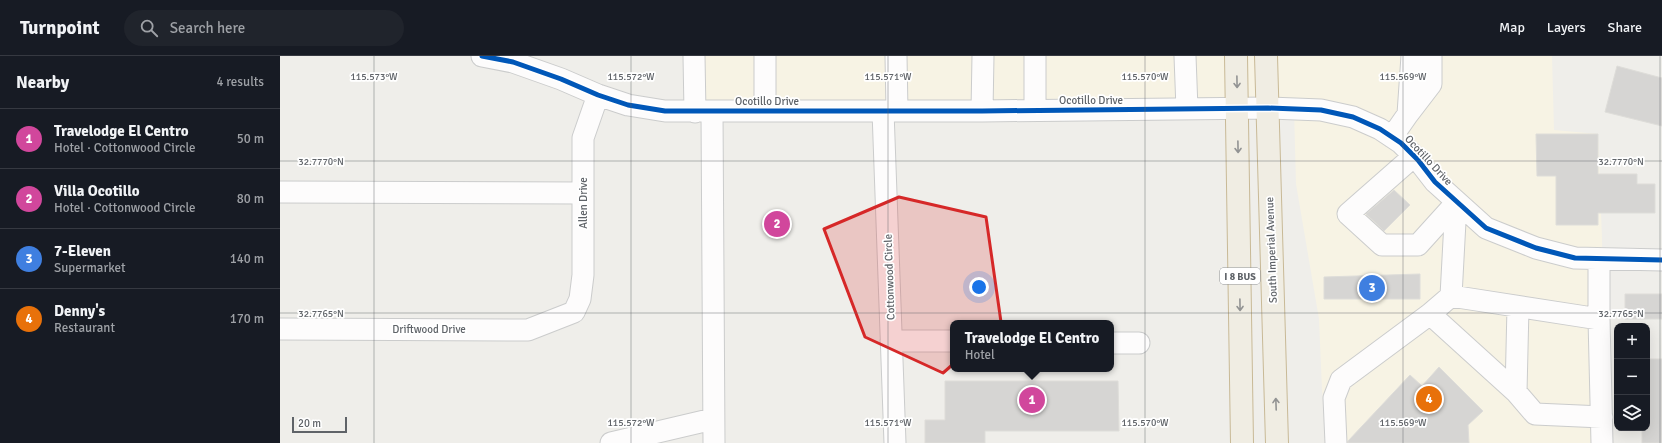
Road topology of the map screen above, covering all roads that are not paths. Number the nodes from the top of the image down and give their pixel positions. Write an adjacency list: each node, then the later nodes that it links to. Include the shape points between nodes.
1 (482, 56): 12 (street, Ocotillo Drive, via 513,62)
2 (694, 56): 20 (street)
3 (765, 56): 16 (street)
4 (896, 56): 18 (street, Cottonwood Circle)
5 (983, 56): 19 (street)
6 (1034, 56): 17 (street)
7 (1185, 56): 15 (street)
8 (1236, 56): 13 (highway, I 8 BUS, one-way to 13)
9 (1266, 56): 14 (highway, South Imperial Avenue / I 8 BUS)
10 (1412, 56): 21 (street)
11 (1431, 56): 21 (street, via 1431,84)
12 (598, 95): 20 (street, Ocotillo Drive, via 628,105 665,111); 25 (street, Allen Drive, via 583,138)
13 (1237, 108): 14 (street, Ocotillo Drive); 15 (street, Ocotillo Drive); 45 (highway, I 8 BUS, one-way to 45)
14 (1268, 108): 22 (street, Ocotillo Drive, via 1320,110 1353,117); 46 (highway, South Imperial Avenue / I 8 BUS, one-way to 14)
15 (1187, 109): 17 (street, Ocotillo Drive)
16 (765, 110): 18 (street, Ocotillo Drive); 20 (street, Ocotillo Drive)
17 (1035, 110): 19 (street, Ocotillo Drive)
18 (890, 111): 19 (street, Ocotillo Drive); 35 (street, Cottonwood Circle)
19 (982, 111)
20 (704, 112): 41 (street)
21 (1408, 114): 22 (street)
22 (1392, 136): 23 (street, Ocotillo Drive)
23 (1414, 156): 26 (street, Ocotillo Drive); 26 (street, via 1348,214 1382,245 1418,245)
24 (280, 192): 25 (street)
25 (583, 192): 31 (street, Allen Drive, via 583,275 580,299)
26 (1456, 203): 27 (street, Ocotillo Drive, via 1486,228 1536,248 1575,258); 29 (street)
27 (1599, 259): 28 (street, Ocotillo Drive); 33 (street)
28 (1662, 260)
29 (1451, 296): 30 (street); 32 (street)
30 (1518, 307): 33 (street); 39 (street)
31 (574, 312): 34 (street, Driftwood Drive, via 528,330)
32 (1430, 314): 39 (street); 47 (street, via 1341,380 1334,398)
33 (1599, 319): 40 (street)
34 (280, 329)
35 (891, 341): 36 (street); 44 (street, Cottonwood Circle)
36 (950, 341)
37 (1114, 343): 38 (street)
38 (1139, 343)
39 (1516, 392): 40 (street, via 1536,414)
40 (1602, 417): 48 (street)
41 (713, 419): 42 (street); 43 (street)
42 (611, 443)
43 (714, 443)
44 (895, 443)
45 (1242, 443)
46 (1276, 443)
47 (1336, 443)
48 (1602, 443)

